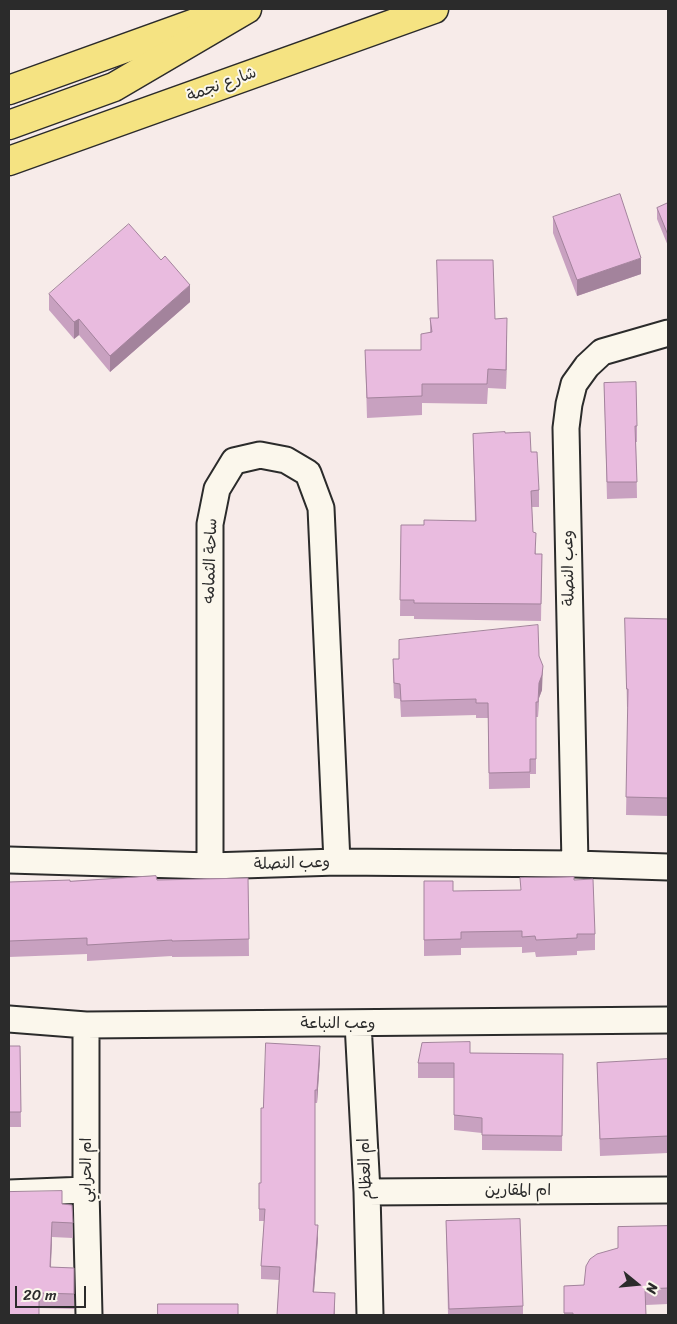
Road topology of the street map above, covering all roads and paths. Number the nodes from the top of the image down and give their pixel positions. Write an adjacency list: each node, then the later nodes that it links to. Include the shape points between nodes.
1 (234, 9): 4 (main road)
2 (247, 9): 5 (main road, via 114,87)
3 (434, 9): 6 (main road, شارع نجمة)
4 (9, 90)
5 (9, 124)
6 (9, 161)
7 (668, 333): 10 (street, وعب النصلة, via 602,352 574,384 569,404 566,438)
8 (9, 860): 11 (street, وعب النصلة)
9 (337, 862): 10 (street, وعب النصلة); 11 (street, وعب النصلة); 11 (street, ساحة الثمامه, via 321,508 308,473 286,460 260,455 234,461 217,488 210,524)
10 (575, 864): 12 (street, وعب النصلة)
11 (210, 866)
12 (668, 867)
13 (9, 1018): 16 (street, وعب النباعة)
14 (668, 1020): 15 (street, وعب النباعة)
15 (358, 1024): 16 (street, وعب النباعة); 19 (street, ام العظام)
16 (86, 1025): 17 (street, ام الحرابي)
17 (86, 1190): 20 (street); 21 (street, ام الحرابي)
18 (668, 1190): 19 (street, ام المقارين)
19 (367, 1192): 22 (street, ام العظام)
20 (9, 1193)
21 (89, 1315)
22 (370, 1315)

